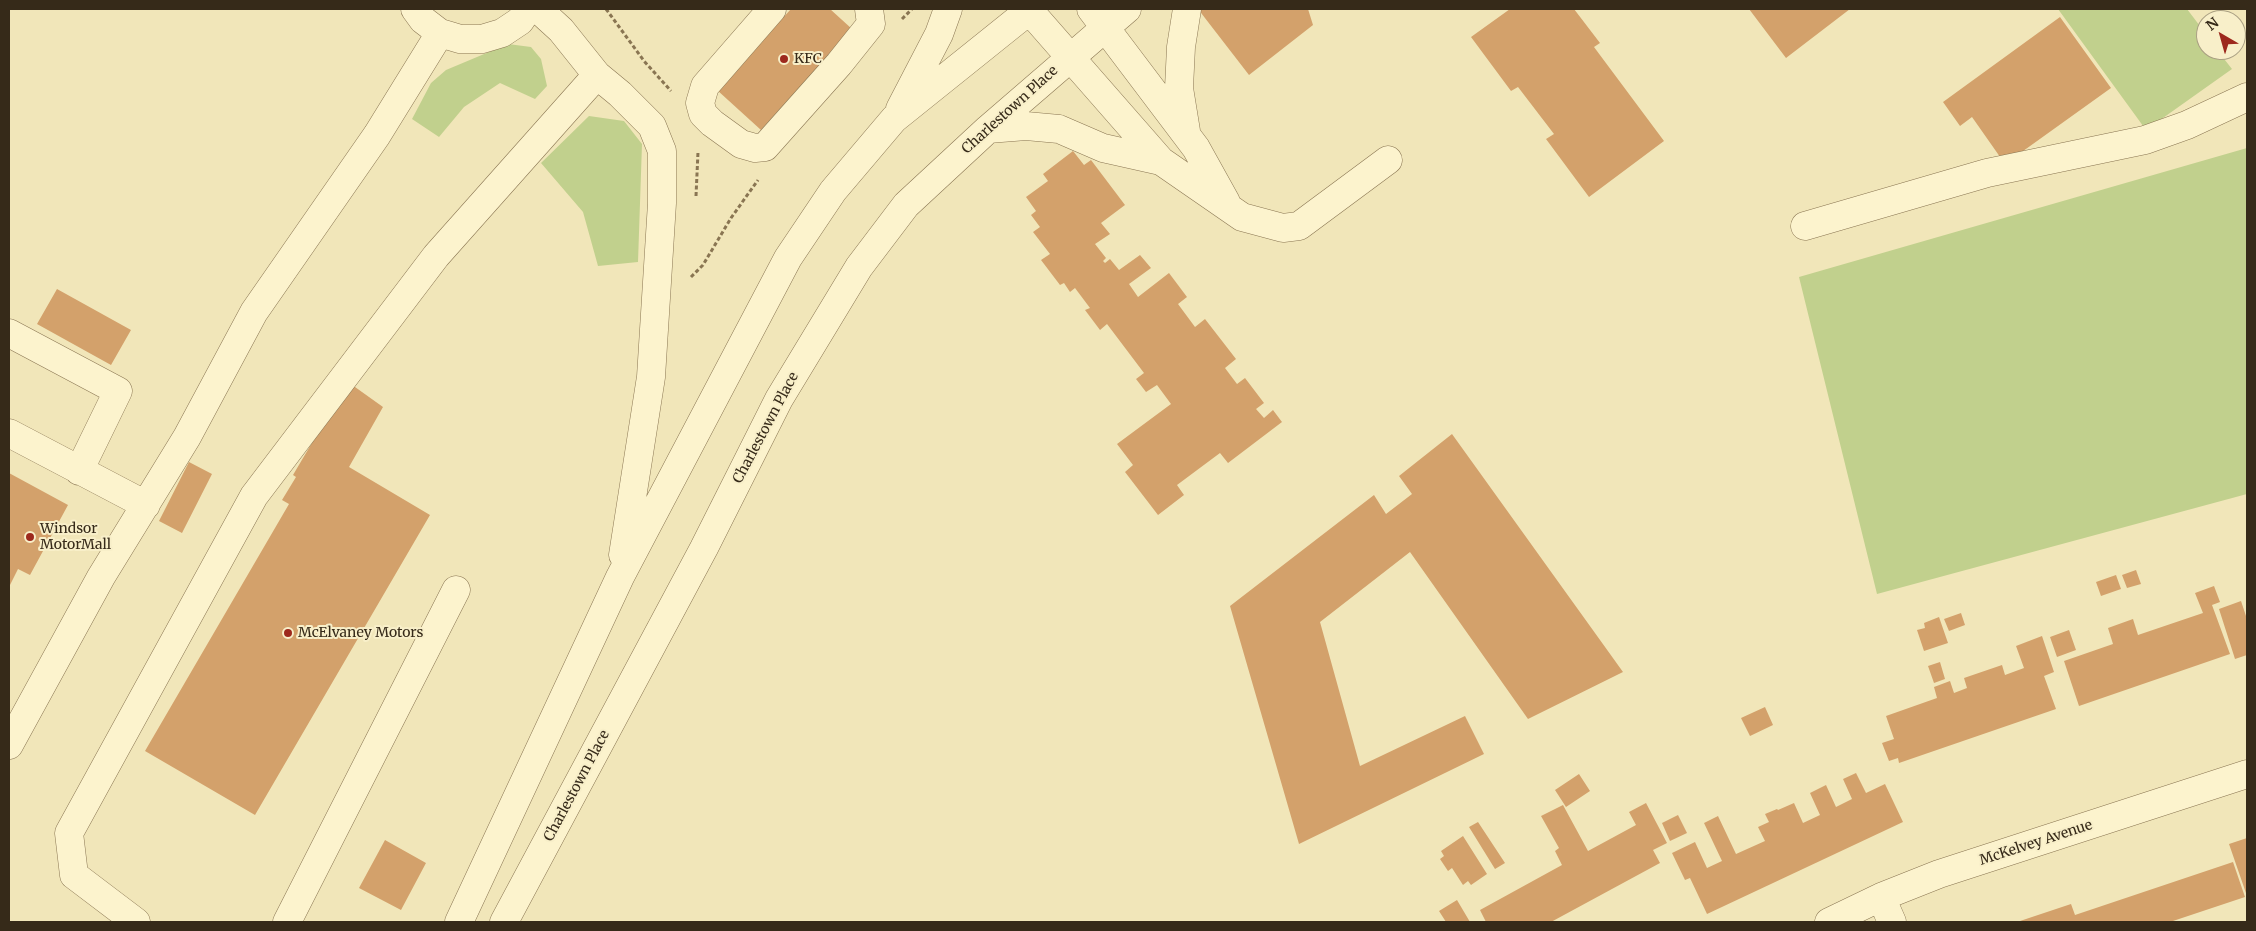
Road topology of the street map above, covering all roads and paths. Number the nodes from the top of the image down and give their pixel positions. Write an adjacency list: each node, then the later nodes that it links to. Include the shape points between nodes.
1 (415, 9): 11 (street)
2 (528, 9): 11 (street, via 520,20 502,33 482,39 460,39)
3 (538, 9): 13 (street, via 561,30)
4 (772, 9): 5 (street, via 705,86 700,103 703,114 712,123 741,144 754,148 765,147 839,64 871,24)
5 (869, 9)
6 (948, 9): 15 (street, via 939,34)
7 (1030, 9): 12 (street); 15 (street)
8 (1127, 9): 10 (street, Charlestown Place)
9 (1187, 9): 17 (street, via 1179,88)
10 (1098, 18): 12 (street, Charlestown Place); 17 (street)
11 (440, 33): 25 (street, via 377,135 254,312 187,437)
12 (1070, 57): 16 (street, Charlestown Place); 19 (street)
13 (597, 75): 26 (street, via 652,126 662,151 662,203 651,377); 31 (street, via 436,256 254,496 69,833 74,875)
14 (2247, 97): 21 (street, via 2146,140 1987,173)
15 (894, 119): 26 (street, via 833,191 788,258)
16 (988, 129): 19 (street, via 1026,126 1060,129 1103,148); 34 (street, Charlestown Place, via 906,205 859,267 779,399 690,574)
17 (1187, 135): 20 (street)
18 (1388, 160): 20 (street, via 1299,226 1283,228 1260,223)
19 (1161, 161): 20 (street)
20 (1229, 208)
21 (1805, 226)
22 (9, 333): 24 (street, via 118,391)
23 (9, 433): 24 (street)
24 (79, 471): 25 (street)
25 (146, 505): 28 (street, via 101,577)
26 (620, 577): 33 (street)
27 (456, 590): 32 (street)
28 (9, 745)
29 (2247, 774): 30 (street, McKelvey Avenue, via 1939,874)
30 (1881, 897): 35 (street, McKelvey Avenue); 36 (street)
31 (136, 922)
32 (287, 922)
33 (459, 922)
34 (504, 922)
35 (1829, 922)
36 (1892, 922)

